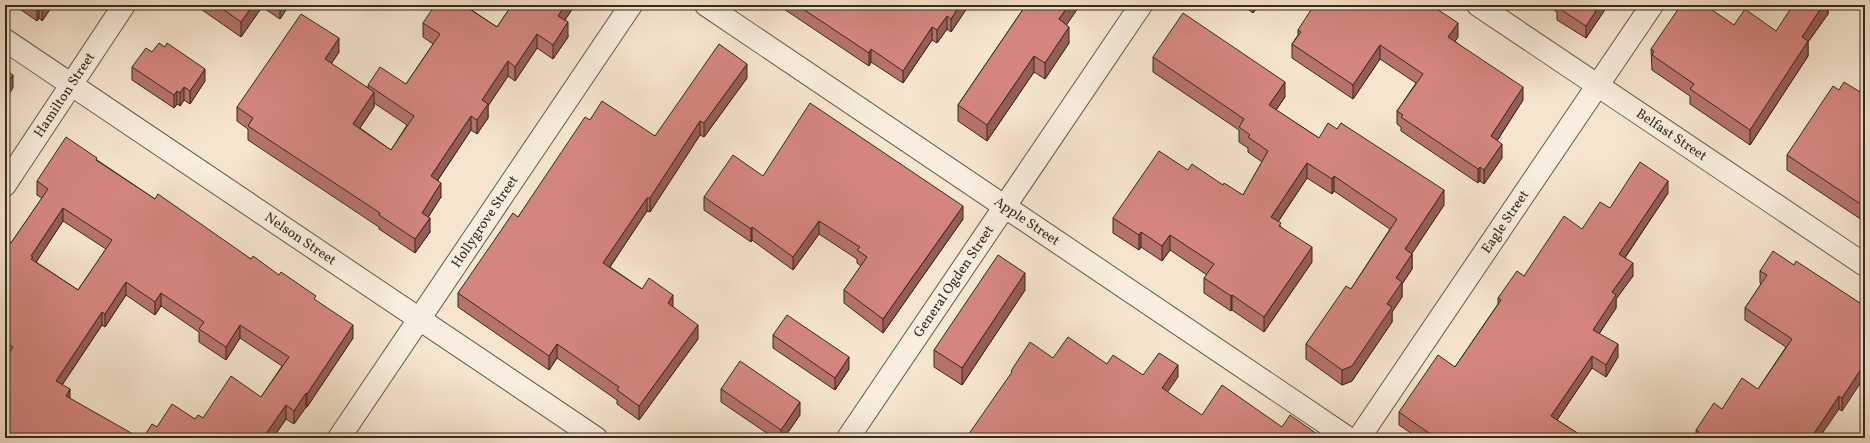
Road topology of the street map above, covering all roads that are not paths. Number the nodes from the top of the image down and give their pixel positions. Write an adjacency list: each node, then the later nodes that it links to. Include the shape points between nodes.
1 (124, 5): 8 (street, Hamilton Street)
2 (631, 5): 13 (street, Hollygrove Street)
3 (706, 5): 11 (street, Apple Street)
4 (1141, 5): 11 (street, General Ogden Street)
5 (1478, 5): 9 (street, Belfast Street)
6 (1652, 5): 9 (street, Eagle Street)
7 (5, 40): 8 (street, Nelson Street)
8 (71, 85): 10 (street, Hamilton Street); 13 (street, Nelson Street)
9 (1597, 85): 12 (street, Belfast Street); 18 (street, Eagle Street)
10 (5, 185)
11 (1005, 207): 16 (street, General Ogden Street); 17 (street, Apple Street)
12 (1865, 265)
13 (418, 319): 14 (street, Hollygrove Street); 15 (street, Nelson Street)
14 (339, 438)
15 (596, 438)
16 (848, 438)
17 (1348, 438)
18 (1359, 438)

